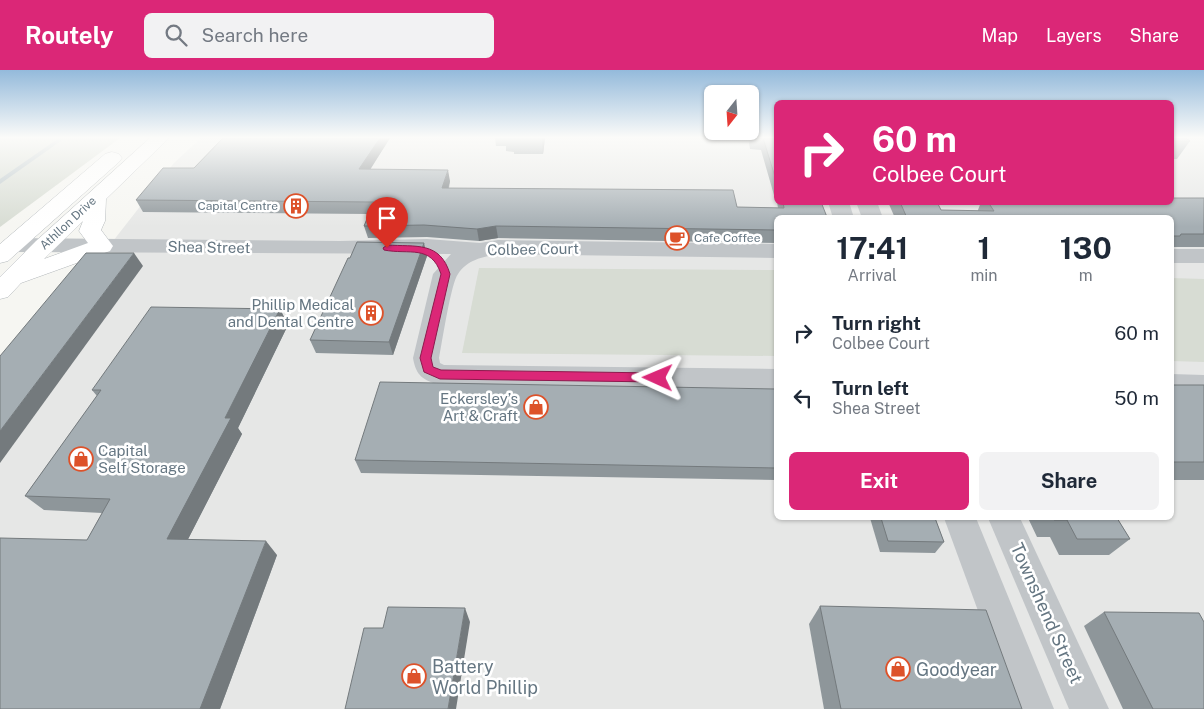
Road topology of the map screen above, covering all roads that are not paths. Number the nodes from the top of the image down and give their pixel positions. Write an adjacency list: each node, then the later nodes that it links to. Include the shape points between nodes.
1 (101, 168): 7 (main road, Athllon Drive)
2 (128, 168): 3 (main road, Athllon Drive)
3 (96, 197): 4 (main road, Athllon Drive); 5 (main road, via 90,231)
4 (44, 246): 5 (street, Shea Street); 7 (street, Shea Street); 13 (main road, Athllon Drive)
5 (102, 246): 6 (street, Shea Street); 13 (main road)
6 (405, 248): 8 (street, Shea Street, via 431,245); 12 (street, Shea Street, via 428,251 441,261)
7 (6, 250)
8 (480, 250): 9 (street, Colbee Court); 12 (street, Colbee Court, via 458,260)
9 (774, 251)
10 (1174, 256): 11 (street)
11 (1204, 256)
12 (445, 274): 14 (street, via 426,358 428,369 440,374)
13 (6, 285)
14 (774, 379)
15 (1174, 384): 16 (street)
16 (1204, 385)
17 (961, 520): 19 (street)
18 (1005, 520): 20 (street, Townshend Street)
19 (1034, 709)
20 (1089, 709)

